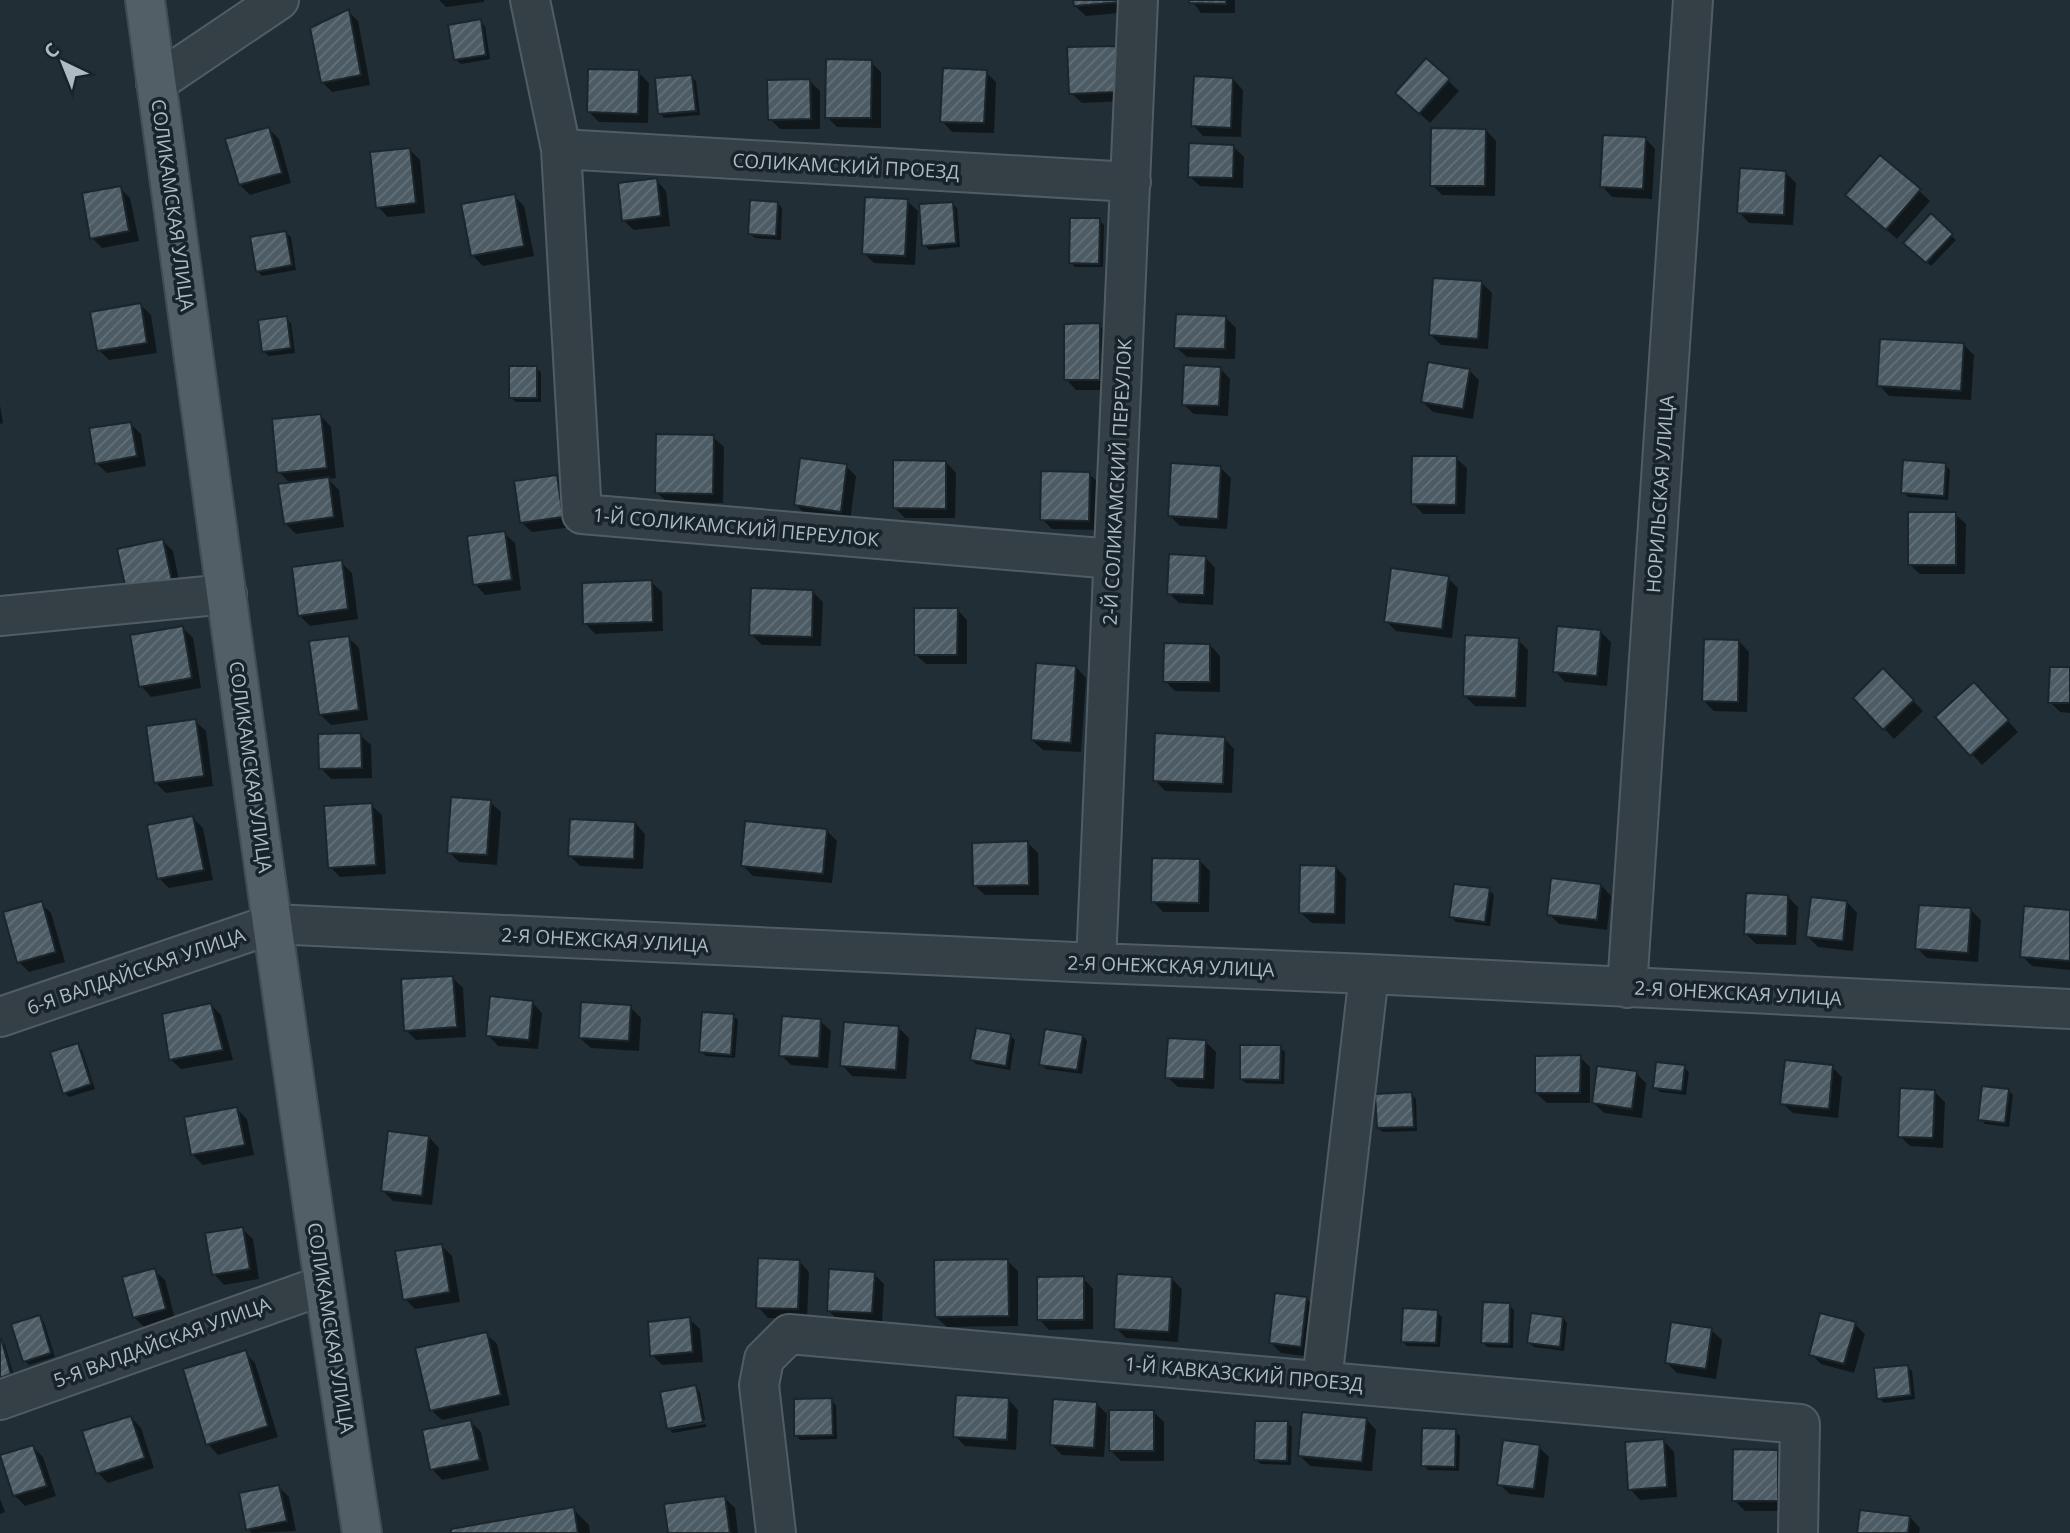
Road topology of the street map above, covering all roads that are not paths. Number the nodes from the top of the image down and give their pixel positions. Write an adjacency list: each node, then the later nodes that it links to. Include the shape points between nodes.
1 (145, 0): 6 (main road, СОЛИКАМСКАЯ УЛИЦА)
2 (279, 0): 6 (street)
3 (530, 0): 7 (street, 1-Й СОЛИКАМСКИЙ ПЕРЕУЛОК)
4 (1138, 0): 8 (street, 2-Й СОЛИКАМСКИЙ ПЕРЕУЛОК)
5 (1693, 0): 15 (street, НОРИЛЬСКАЯ УЛИЦА)
6 (156, 83): 10 (main road, СОЛИКАМСКАЯ УЛИЦА)
7 (562, 149): 8 (street, СОЛИКАМСКИЙ ПРОЕЗД); 9 (street, 1-Й СОЛИКАМСКИЙ ПЕРЕУЛОК, via 582,514)
8 (1131, 182): 9 (street, 2-Й СОЛИКАМСКИЙ ПЕРЕУЛОК)
9 (1113, 559): 13 (street, 2-Й СОЛИКАМСКИЙ ПЕРЕУЛОК)
10 (227, 594): 11 (street); 12 (main road, СОЛИКАМСКАЯ УЛИЦА)
11 (0, 616)
12 (272, 924): 13 (street, 2-Я ОНЕЖСКАЯ УЛИЦА); 17 (street, 6-Я ВАЛДАЙСКАЯ УЛИЦА); 18 (main road, СОЛИКАМСКАЯ УЛИЦА)
13 (1096, 963): 14 (street, 2-Я ОНЕЖСКАЯ УЛИЦА)
14 (1369, 974): 15 (street, 2-Я ОНЕЖСКАЯ УЛИЦА); 19 (street)
15 (1626, 988): 16 (street, 2-Я ОНЕЖСКАЯ УЛИЦА)
16 (2070, 1009)
17 (0, 1017)
18 (324, 1285): 20 (street, 5-Я ВАЛДАЙСКАЯ УЛИЦА); 21 (main road, СОЛИКАМСКАЯ УЛИЦА)
19 (1322, 1381): 22 (street, 1-Й КАВКАЗСКИЙ ПРОЕЗД, via 789,1334 764,1359 759,1385); 23 (street, 1-Й КАВКАЗСКИЙ ПРОЕЗД, via 1800,1424)
20 (0, 1400)
21 (362, 1533)
22 (776, 1533)
23 (1798, 1533)

